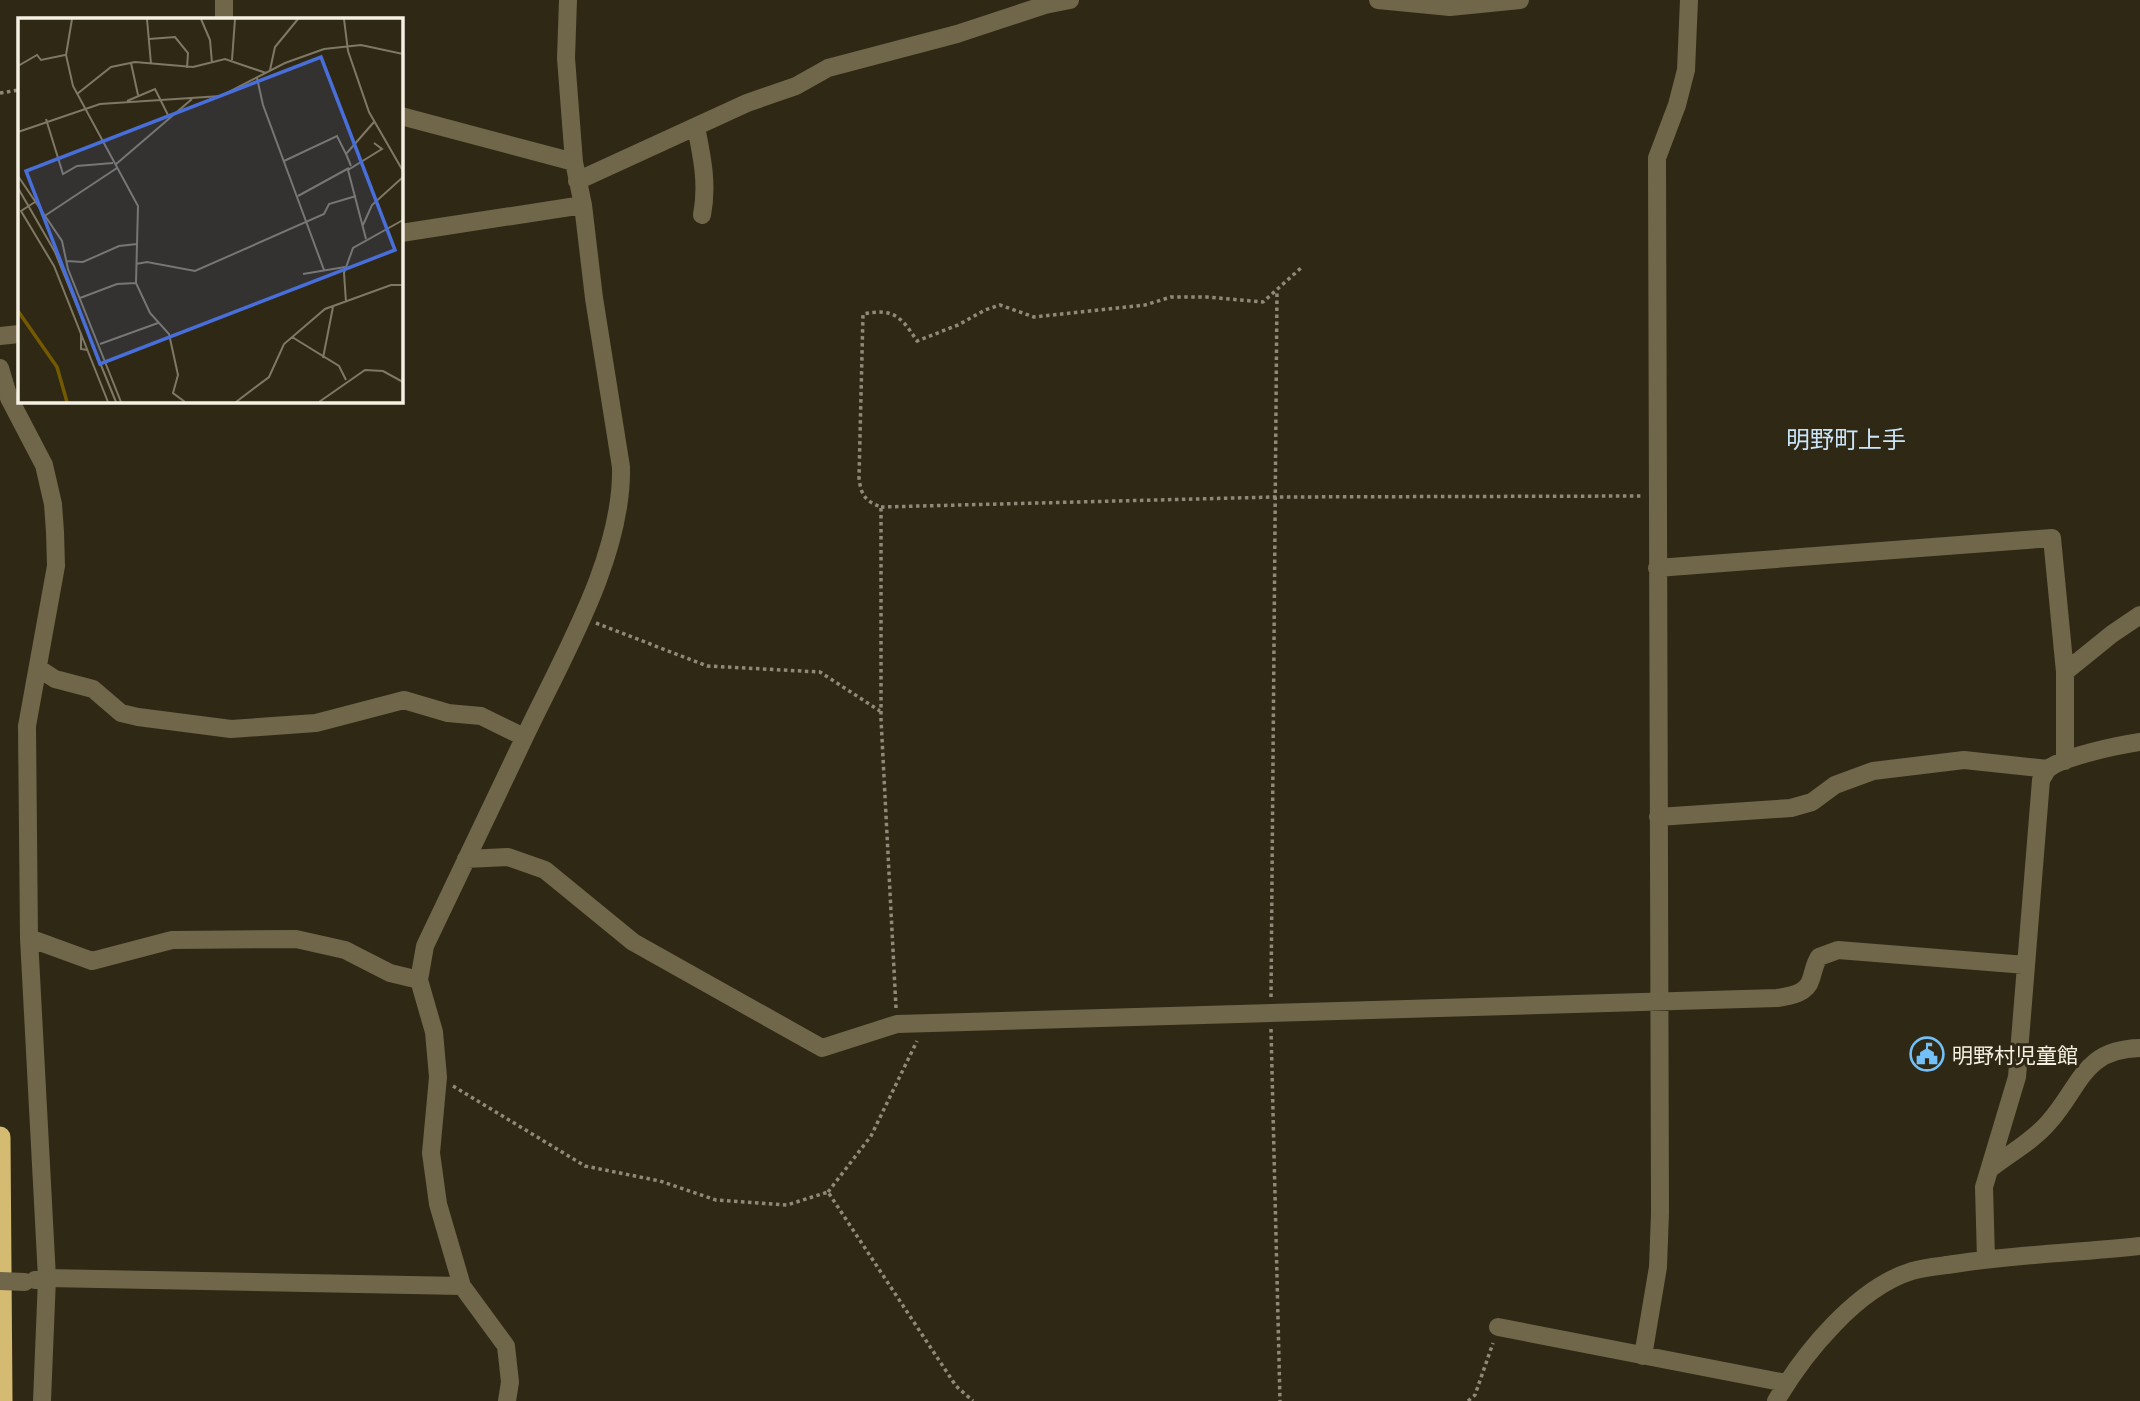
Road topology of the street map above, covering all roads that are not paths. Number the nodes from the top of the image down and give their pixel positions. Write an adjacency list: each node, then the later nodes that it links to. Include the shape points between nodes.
1 (224, 0): 8 (street)
2 (568, 0): 11 (street, via 566,58)
3 (1070, 0): 7 (street)
4 (1378, 0): 5 (street, via 1450,7)
5 (1520, 0)
6 (1689, 0): 19 (street, via 1686,70 1657,158)
7 (1037, 4): 10 (street, via 957,34 828,68)
8 (224, 18)
9 (402, 116): 11 (street)
10 (696, 127): 12 (street); 14 (street, via 705,171)
11 (574, 162): 12 (street)
12 (577, 181): 13 (street)
13 (583, 205): 15 (street); 23 (street, via 622,492 602,567)
14 (702, 215)
15 (402, 233)
16 (18, 334): 17 (street)
17 (0, 336)
18 (0, 368): 21 (street, via 9,398 44,465 53,504 56,566)
19 (1657, 568): 22 (street, via 2052,538); 27 (street)
20 (2140, 615): 22 (street)
21 (38, 668): 23 (street, via 55,680 93,689 121,713 138,718 231,729 316,723 404,700 448,713 481,716); 29 (street, via 27,726)
22 (2065, 672): 25 (street)
23 (524, 737): 28 (street)
24 (2140, 742): 25 (street)
25 (2065, 761): 26 (street)
26 (2048, 769): 27 (street, via 1965,760 1873,771 1791,808); 30 (street, via 2041,780)
27 (1658, 817): 32 (street)
28 (466, 859): 31 (street, via 425,946); 32 (street, via 508,857 545,870 633,942 822,1048 897,1024)
29 (29, 938): 31 (street, via 92,961 172,940 296,939 345,950 390,973); 38 (street)
30 (2026, 965): 32 (street, via 1838,950 1819,957 1811,981 1793,996); 35 (street, via 2017,1077)
31 (419, 980): 40 (street, via 434,1032 438,1077 431,1153 438,1204)
32 (1658, 1002): 42 (street, via 1658,1267)
33 (2140, 1048): 35 (street, via 2104,1054 2048,1124)
34 (0, 1137): 44 (highway)
35 (1990, 1169): 37 (street, via 1984,1187)
36 (2140, 1247): 37 (street)
37 (1986, 1259): 43 (street, via 1913,1271 1884,1284 1825,1335)
38 (47, 1278): 39 (street, bridge); 40 (street); 45 (street)
39 (0, 1281)
40 (461, 1286): 46 (street, via 506,1346 510,1382)
41 (1498, 1328): 42 (street)
42 (1643, 1356): 43 (street)
43 (1786, 1383): 47 (street)
44 (2, 1401)
45 (42, 1401)
46 (506, 1401)
47 (1776, 1401)

